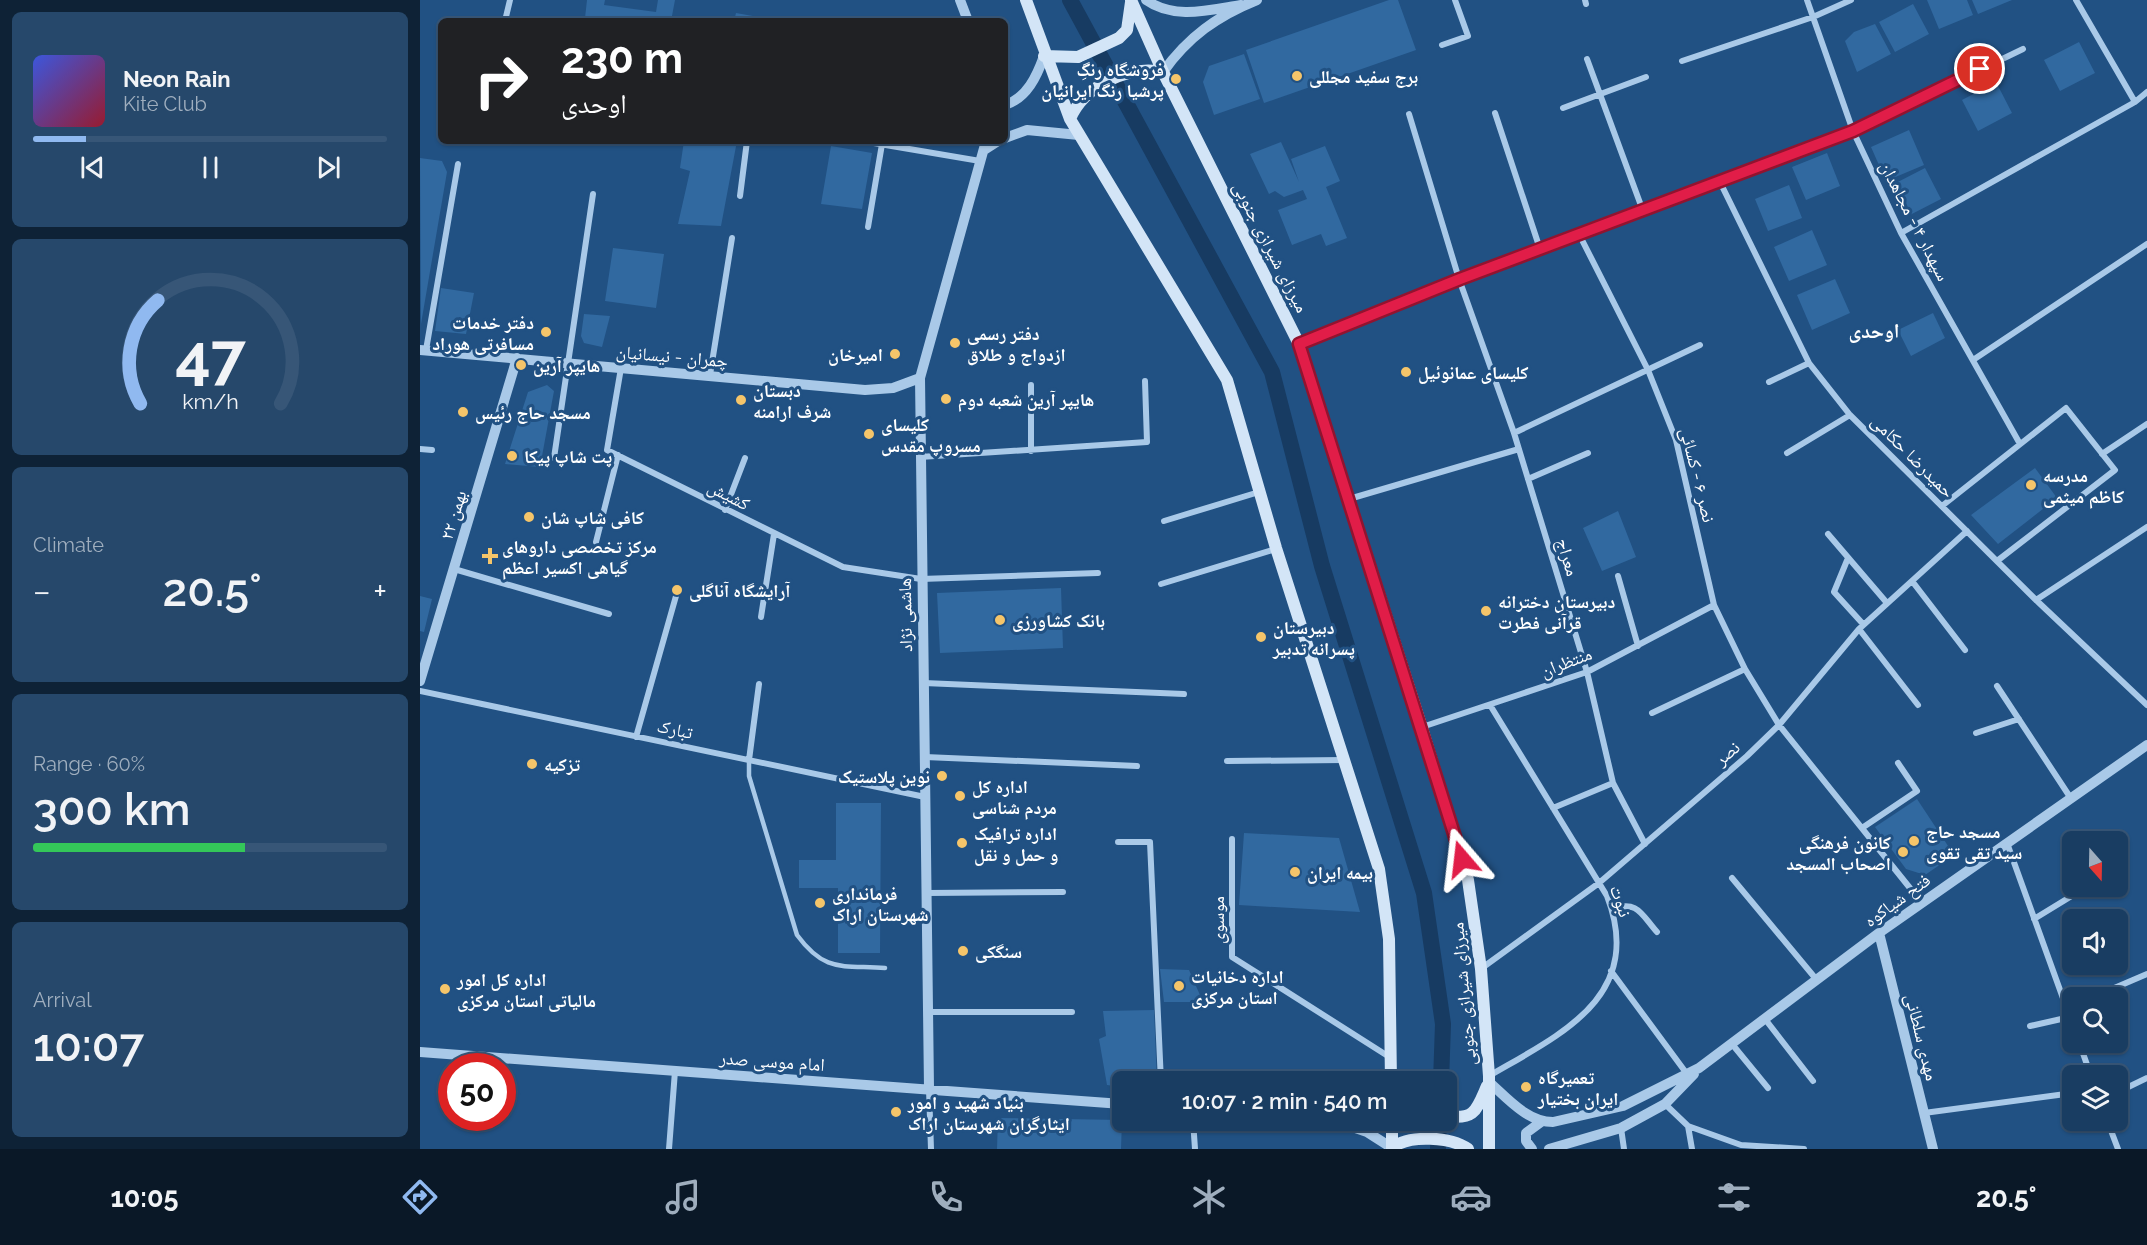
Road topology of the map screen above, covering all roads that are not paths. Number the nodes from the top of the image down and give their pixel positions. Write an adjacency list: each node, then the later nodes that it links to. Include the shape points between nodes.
1 (510, 0): 12 (street)
2 (960, 0): 13 (street)
3 (1026, 0): 16 (main road)
4 (1131, 0): 16 (main road, via 1127,30 1119,38 1078,57); 19 (main road, میرزای شیرازی جنوبی)
5 (1146, 0): 10 (street, via 1157,8 1183,12)
6 (1455, 0): 14 (street, via 1468,36)
7 (1807, 0): 11 (street, سپهدار ۴ - مجاهدان)
8 (1851, 0): 11 (street)
9 (2076, 0): 23 (street)
10 (1252, 2): 19 (street, via 1210,24 1182,46)
11 (1813, 17): 18 (street); 29 (street, سپهدار ۴ - مجاهدان)
12 (506, 18)
13 (967, 18)
14 (1443, 45)
15 (2023, 49): 29 (street)
16 (1044, 56): 24 (street, via 1037,76); 28 (main road)
17 (1587, 59): 22 (street)
18 (1682, 61)
19 (1163, 72): 28 (main road, via 1134,70 1093,90 1082,98); 47 (main road, میرزای شیرازی جنوبی)
20 (1647, 77): 22 (street)
21 (2147, 92): 23 (street)
22 (1600, 94): 25 (street); 39 (street)
23 (2135, 102): 41 (street)
24 (1008, 103)
25 (1563, 108)
26 (1496, 113): 45 (street)
27 (1409, 114): 46 (street, معراج)
28 (1070, 119): 30 (main road)
29 (1853, 131): 36 (street); 41 (street, سپهدار ۴ - مجاهدان)
30 (1079, 135): 31 (street, via 1027,130); 77 (main road, via 1227,380)
31 (1008, 137)
32 (747, 144): 38 (street)
33 (882, 144): 34 (street); 40 (street)
34 (983, 151): 57 (street, هاشمی نژاد)
35 (458, 164): 49 (street, via 436,308)
36 (1720, 182): 39 (street); 53 (street, حمیدرضا حکامی)
37 (593, 194): 52 (street)
38 (740, 196)
39 (1643, 210): 42 (street)
40 (868, 227)
41 (1901, 233): 51 (street, سپهدار ۴ - مجاهدان)
42 (1579, 234): 45 (street); 55 (street, نصر ۶ - کسائی)
43 (732, 238): 56 (street)
44 (2147, 244): 51 (street)
45 (1540, 249): 46 (street)
46 (1460, 279): 47 (street); 63 (street, معراج)
47 (1299, 344): 78 (main road, میرزای شیرازی جنوبی)
48 (1700, 345): 55 (street)
49 (423, 350): 50 (street, چمران - نیسانیان)
50 (517, 358): 52 (street, چمران - نیسانیان); 90 (street, ۲۲ بهمن)
51 (1973, 360): 64 (street, سپهدار ۴ - مجاهدان)
52 (566, 363): 54 (street, چمران - نیسانیان); 74 (street)
53 (1809, 363): 59 (street); 61 (street, حمیدرضا حکامی)
54 (621, 368): 56 (street, چمران - نیسانیان); 72 (street, via 607,450)
55 (1648, 370): 63 (street); 99 (street, نصر ۶ - کسائی, via 1676,440)
56 (710, 375): 57 (street, چمران - نیسانیان, via 865,390 893,388)
57 (920, 378): 73 (street, هاشمی نژاد)
58 (1145, 381): 68 (street, via 1147,442)
59 (1769, 382)
60 (1031, 385): 68 (street)
61 (1850, 415): 70 (street); 79 (street, حمیدرضا حکامی)
62 (2147, 424): 71 (street)
63 (1514, 433): 66 (street, معراج)
64 (2020, 444): 71 (street, via 2066,408); 79 (street)
65 (420, 449): 67 (street)
66 (1519, 449): 76 (street, معراج); 78 (street)
67 (432, 450)
68 (1030, 451): 73 (street)
69 (1588, 453): 76 (street)
70 (1787, 453)
71 (2102, 454): 89 (street, via 2115,470)
72 (618, 455): 80 (street, کشیش); 86 (street)
73 (920, 457): 93 (street, هاشمی نژاد)
74 (554, 458)
75 (745, 458): 80 (street)
76 (1528, 478): 106 (street, معراج)
77 (1259, 492): 81 (street); 87 (main road)
78 (1348, 499): 119 (main road, میرزای شیرازی جنوبی)
79 (1942, 506): 83 (street, حمیدرضا حکامی)
80 (725, 510): 84 (street, کشیش)
81 (1164, 521)
82 (2147, 527): 97 (street)
83 (1967, 531): 89 (street, حمیدرضا حکامی); 94 (street, نصر)
84 (774, 534): 93 (street, کشیش, via 843,567); 101 (street)
85 (1828, 534): 88 (street)
86 (596, 542)
87 (1276, 548): 95 (street); 125 (main road)
88 (1848, 558): 98 (street); 102 (street, via 1834,592)
89 (1997, 561): 97 (street, حمیدرضا حکامی)
90 (454, 569): 100 (street); 107 (street, ۲۲ بهمن)
91 (1098, 573): 93 (street, کشیش)
92 (1618, 576): 103 (street)
93 (921, 579): 108 (street, هاشمی نژاد)
94 (1912, 581): 98 (street, نصر); 104 (street)
95 (1161, 584)
96 (676, 596): 121 (street)
97 (2036, 600): 115 (street, حمیدرضا حکامی)
98 (1887, 603): 102 (street, نصر)
99 (1714, 605): 103 (street, منتظران); 105 (street, نصر ۶ - کسائی)
100 (609, 614)
101 (761, 617)
102 (1861, 626): 114 (street); 118 (street, نصر)
103 (1638, 646): 106 (street, منتظران)
104 (1965, 650)
105 (1745, 669): 116 (street); 118 (street, نصر ۶ - کسائی)
106 (1587, 672): 113 (street, منتظران); 129 (street, معراج)
107 (420, 681)
108 (924, 683): 112 (street); 123 (street, هاشمی نژاد)
109 (759, 684): 124 (street)
110 (1997, 686): 117 (street)
111 (420, 691): 121 (street, تبارک)
112 (1184, 694)
113 (1490, 705): 119 (street, منتظران); 132 (street, نبوت)
114 (1918, 705)
115 (2147, 705)
116 (1652, 713)
117 (2019, 719): 120 (street); 131 (street)
118 (1779, 725): 133 (street, نصر ۶ - کسائی); 137 (street, نصر)
119 (1422, 728): 149 (main road, میرزای شیرازی جنوبی, via 1468,880)
120 (1976, 732)
121 (636, 737): 124 (street, تبارک)
122 (2147, 745): 131 (street, فتح شیاکوه)
123 (924, 757): 128 (street); 130 (street, هاشمی نژاد)
124 (748, 760): 130 (street, تبارک); 148 (lane, via 749,776 797,935 809,951 827,964)
125 (1344, 760): 126 (street); 162 (main road, via 1379,869 1389,939)
126 (1227, 761)
127 (1898, 763): 133 (street, via 1917,791)
128 (1137, 766)
129 (1612, 783): 132 (street); 137 (street, معراج)
130 (925, 797): 141 (street, هاشمی نژاد)
131 (2070, 797): 136 (street, فتح شیاکوه)
132 (1553, 808): 139 (street, نبوت)
133 (1862, 828): 143 (street, نصر ۶ - کسائی)
134 (1232, 839): 162 (street, موسوی, via 1232,957)
135 (1118, 842): 165 (street, via 1150,842)
136 (2007, 842): 143 (street, فتح شیاکوه); 145 (street)
137 (1645, 844): 139 (street, نصر)
138 (1732, 878): 152 (street)
139 (1599, 883): 144 (street, نبوت); 149 (street, نصر)
140 (1063, 892): 141 (street)
141 (926, 893): 155 (street, هاشمی نژاد)
142 (2070, 897): 145 (street)
143 (1922, 903): 147 (street, فتح شیاکوه)
144 (1612, 909): 146 (street, via 1626,904 1635,906); 150 (street, نبوت, via 1616,940)
145 (2034, 919): 153 (street)
146 (1657, 933)
147 (1879, 933): 152 (street, فتح شیاکوه); 177 (street, مهدی سلطانی)
148 (885, 968)
149 (1481, 969): 169 (main road, میرزای شیرازی جنوبی)
150 (1611, 971): 167 (street); 169 (street, نبوت, via 1597,999 1576,1023)
151 (2147, 974): 154 (street)
152 (1816, 980): 157 (street, فتح شیاکوه)
153 (2062, 987)
154 (2117, 987)
155 (930, 1012): 156 (street); 172 (street, هاشمی نژاد)
156 (1072, 1012)
157 (1765, 1019): 160 (street, فتح شیاکوه); 170 (street)
158 (2062, 1019): 159 (street)
159 (2030, 1026)
160 (1732, 1044): 163 (street, فتح شیاکوه); 173 (street)
161 (420, 1052): 164 (street, امام موسی صدر)
162 (1391, 1059): 166 (main road)
163 (1699, 1068): 167 (street, فتح شیاکوه); 176 (street, فتح شیاکوه)
164 (675, 1071): 172 (street, امام موسی صدر); 188 (street)
165 (1160, 1071)
166 (1392, 1071)
167 (1687, 1074): 179 (street, فتح شیاکوه, via 1623,1106 1581,1118)
168 (2147, 1078): 171 (street)
169 (1489, 1079): 178 (main road, via 1478,1107 1463,1118); 179 (street, via 1520,1109); 191 (main road, میرزای شیرازی جنوبی)
170 (1814, 1081)
171 (2128, 1087)
172 (929, 1088): 175 (street, امام موسی صدر); 189 (street)
173 (1768, 1088)
174 (2062, 1095): 177 (street)
175 (1112, 1103)
176 (1665, 1104): 180 (street); 181 (street, فتح شیاکوه)
177 (1924, 1113): 197 (street, مهدی سلطانی)
178 (1457, 1117)
179 (1541, 1122): 192 (street, via 1527,1133 1526,1141)
180 (1688, 1126): 195 (street); 196 (street, via 1741,1145)
181 (1621, 1128): 193 (street, فتح شیاکوه); 194 (street)
182 (1194, 1131): 190 (street)
183 (1364, 1131): 187 (street)
184 (1392, 1131): 187 (main road)
185 (2111, 1131): 198 (street)
186 (1465, 1146): 187 (main road, via 1408,1138)
187 (1392, 1148)
188 (669, 1149)
189 (931, 1149)
190 (1195, 1149)
191 (1489, 1149)
192 (1532, 1149)
193 (1549, 1149)
194 (1624, 1149)
195 (1692, 1149)
196 (1804, 1149)
197 (1933, 1149)
198 (2118, 1149)

